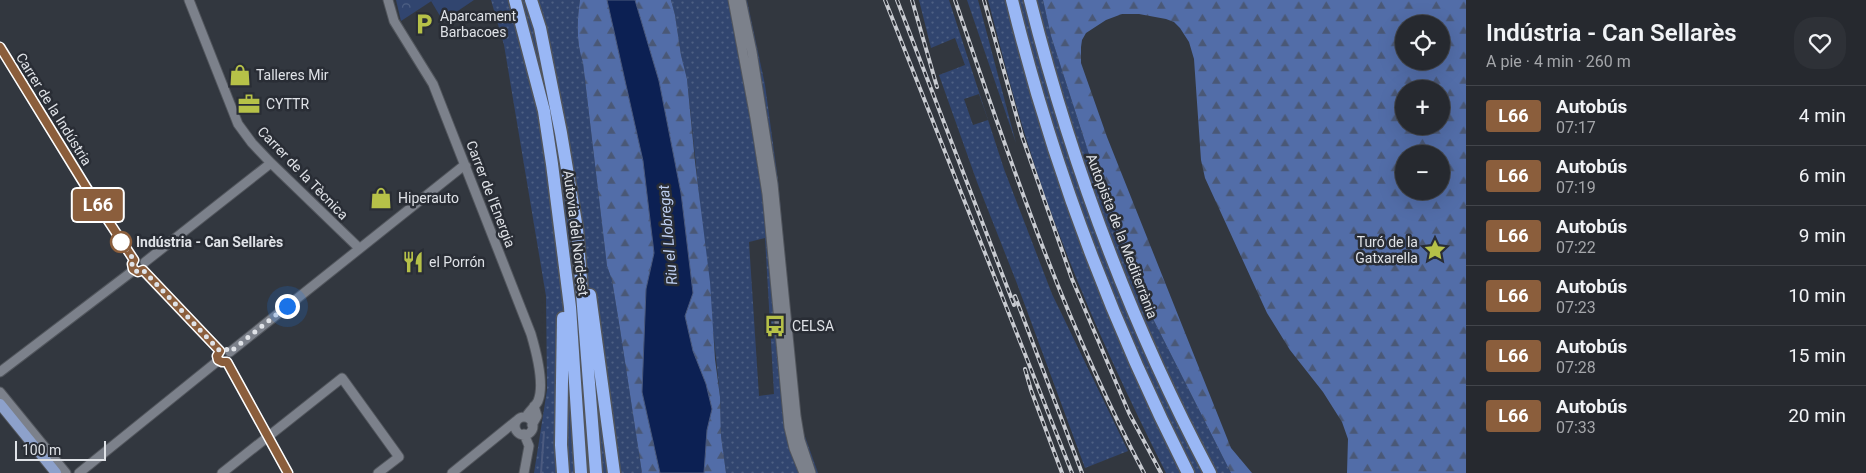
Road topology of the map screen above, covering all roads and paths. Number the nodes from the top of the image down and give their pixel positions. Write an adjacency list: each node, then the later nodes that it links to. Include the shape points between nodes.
1 (189, 0): 10 (street, Carrer de la Tècnica, via 238,124)
2 (388, 0): 11 (street, Carrer de l'Energia, via 394,21 433,84)
3 (515, 0): 15 (highway, Autovia del Nord-est, via 544,111)
4 (531, 0): 12 (highway, Autovia del Nord-est, via 540,28 561,133)
5 (733, 0): 41 (street, via 767,194 789,427)
6 (741, 0): 42 (street, via 773,184 796,416)
7 (1012, 0): 43 (highway, via 1048,128 1090,250 1133,357)
8 (1030, 0): 44 (highway, Autopista de la Mediterrània, via 1059,108 1105,237 1157,365)
9 (0, 47): 14 (street, Carrer de la Indústria)
10 (271, 163): 13 (street, Carrer de la Tècnica); 14 (street)
11 (466, 166): 13 (street); 20 (street, Carrer de l'Energia, via 538,358 540,390)
12 (577, 230): 39 (highway, Autovia del Nord-est); 40 (highway, via 590,295)
13 (359, 248): 16 (street, via 230,352 226,349)
14 (139, 266): 16 (street, Carrer de la Indústria); 17 (street)
15 (565, 268): 37 (highway); 38 (highway, Autovia del Nord-est)
16 (222, 358): 27 (street, Carrer de la Indústria); 31 (street)
17 (0, 372)
18 (0, 392): 30 (street)
19 (0, 404): 29 (main road)
20 (534, 406): 22 (street, Carrer de l'Energia); 24 (street, Carrer de l'Energia, via 537,416)
21 (0, 412): 28 (main road)
22 (526, 417): 23 (street); 24 (street)
23 (516, 421): 25 (street, via 515,427); 26 (street)
24 (532, 425): 25 (street, via 529,432)
25 (521, 433): 26 (street); 36 (street, via 529,446)
26 (502, 434): 35 (street)
27 (268, 436): 32 (street); 33 (street, Carrer de la Indústria); 34 (street, via 342,378 399,457)
28 (49, 473)
29 (56, 473)
30 (66, 473)
31 (79, 473)
32 (222, 473)
33 (288, 473)
34 (378, 473)
35 (452, 473)
36 (524, 473)
37 (563, 473)
38 (581, 473)
39 (596, 473)
40 (614, 473)
41 (804, 473)
42 (811, 473)
43 (1188, 473)
44 (1210, 473)

